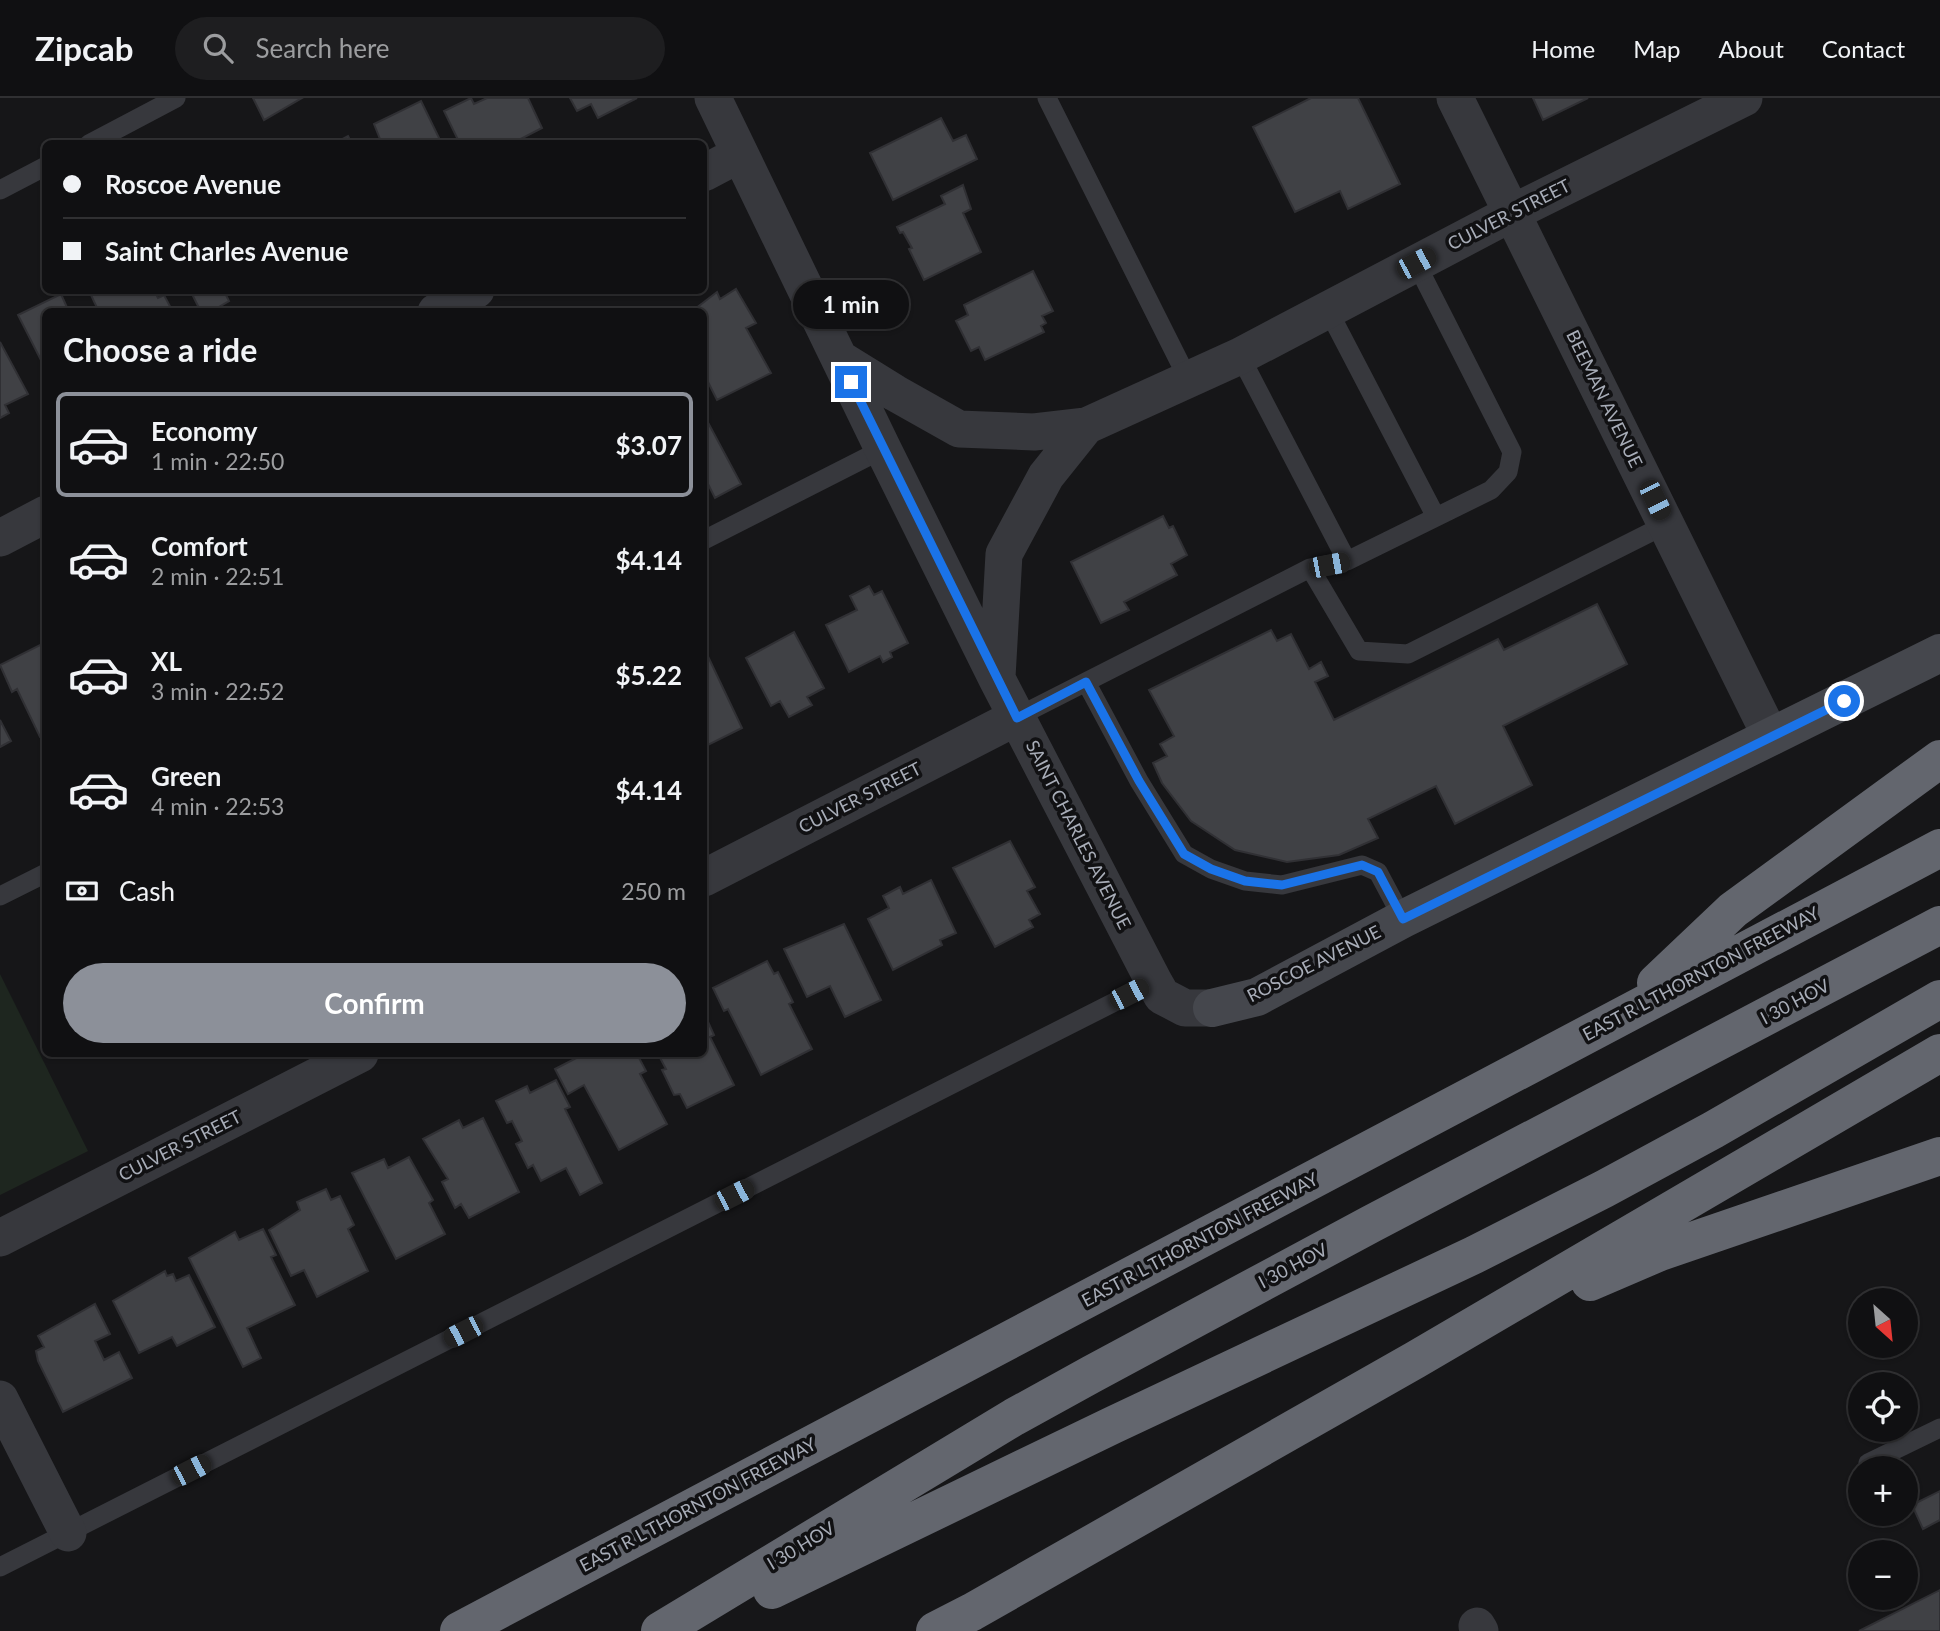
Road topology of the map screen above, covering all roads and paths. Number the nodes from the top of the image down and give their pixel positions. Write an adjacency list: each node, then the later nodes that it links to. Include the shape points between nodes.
1 (176, 98): 6 (lane)
2 (713, 98): 7 (street, SAINT CHARLES AVENUE)
3 (1047, 98): 18 (lane)
4 (1455, 98): 11 (street, BEEMAN AVENUE)
5 (1744, 98): 11 (street, CULVER STREET)
6 (97, 140)
7 (740, 154): 9 (street); 17 (street, SAINT CHARLES AVENUE)
8 (42, 168): 10 (lane)
9 (707, 171)
10 (0, 190)
11 (1512, 213): 12 (street, CULVER STREET); 23 (street, BEEMAN AVENUE)
12 (1416, 263): 15 (street, CULVER STREET); 22 (lane, via 1512,452 1508,472 1491,490)
13 (469, 294): 14 (street)
14 (443, 308)
15 (1328, 310): 16 (street, CULVER STREET); 22 (lane)
16 (1240, 356): 18 (street, CULVER STREET); 26 (lane)
17 (840, 359): 19 (street, via 959,429 1034,432); 20 (street, SAINT CHARLES AVENUE)
18 (1189, 381): 19 (street, CULVER STREET)
19 (1086, 426): 29 (street, via 1046,476 1003,554)
20 (883, 449): 25 (lane); 29 (street, SAINT CHARLES AVENUE)
21 (42, 516): 24 (street)
22 (1436, 517): 26 (lane)
23 (1667, 524): 27 (lane, via 1408,653 1359,652); 32 (street, BEEMAN AVENUE)
24 (0, 538)
25 (707, 538)
26 (1347, 561): 27 (lane)
27 (1310, 568): 30 (lane)
28 (1940, 653): 32 (street, ROSCOE AVENUE)
29 (997, 679): 31 (street, SAINT CHARLES AVENUE)
30 (1086, 682): 31 (lane); 38 (lane, via 1184,854 1245,881 1282,885 1362,865 1378,872)
31 (1017, 718): 36 (street, CULVER STREET); 40 (street, SAINT CHARLES AVENUE)
32 (1771, 737): 38 (street, ROSCOE AVENUE)
33 (1940, 759): 43 (highway, via 1732,910)
34 (1940, 848): 43 (highway, EAST R L THORNTON FREEWAY)
35 (42, 875): 37 (lane)
36 (707, 876)
37 (0, 896)
38 (1403, 919): 42 (street, ROSCOE AVENUE, via 1257,997)
39 (1940, 925): 55 (highway, I 30 HOV, via 1091,1374)
40 (1154, 982): 42 (street, SAINT CHARLES AVENUE, via 1162,996 1185,1008); 52 (lane)
41 (1940, 999): 56 (highway, I 30 HOV, via 1713,1130 1474,1255)
42 (1212, 1009)
43 (1623, 1015): 54 (highway, EAST R L THORNTON FREEWAY)
44 (1940, 1053): 48 (highway)
45 (354, 1057): 47 (street, CULVER STREET)
46 (1940, 1156): 48 (highway, via 1660,1252)
47 (0, 1238)
48 (1415, 1360): 57 (highway)
49 (0, 1399): 52 (street)
50 (1940, 1428): 51 (lane)
51 (1882, 1456)
52 (68, 1532): 53 (lane)
53 (0, 1567)
54 (459, 1631)
55 (660, 1631)
56 (691, 1631)
57 (935, 1631)

